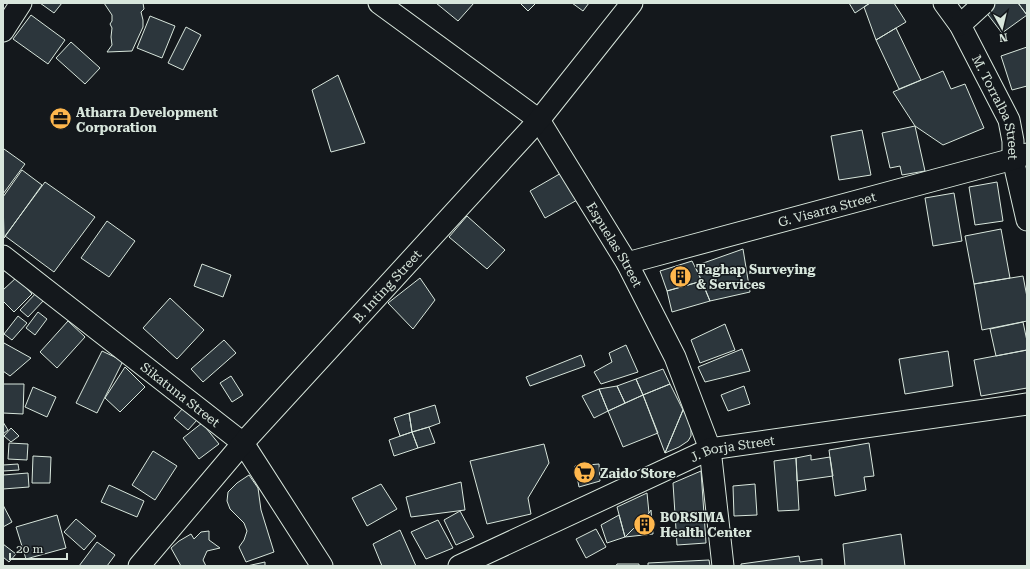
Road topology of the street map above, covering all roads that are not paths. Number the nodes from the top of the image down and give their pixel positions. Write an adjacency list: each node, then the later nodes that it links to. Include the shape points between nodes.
1 (21, 3): 7 (street)
2 (378, 3): 8 (street, Espuelas Street)
3 (632, 3): 8 (street, B. Inting Street)
4 (944, 3): 6 (street, M. Torralba Street)
5 (984, 3): 6 (street)
6 (960, 25): 9 (street, M. Torralba Street, via 1009,120 1013,141)
7 (3, 31)
8 (539, 120): 12 (street, Espuelas Street); 14 (street, B. Inting Street)
9 (1020, 156): 10 (street, M. Torralba Street); 12 (street, G. Visarra Street)
10 (1027, 220)
11 (3, 256): 14 (street, Sikatuna Street)
12 (627, 263): 15 (street, Espuelas Street, via 675,357)
13 (1027, 404): 15 (street, J. Borja Street)
14 (243, 443): 16 (street, B. Inting Street); 17 (street, Sikatuna Street)
15 (710, 449): 18 (street, J. Borja Street); 19 (street, Espuelas Street)
16 (139, 566)
17 (322, 566)
18 (459, 566)
19 (724, 566)

